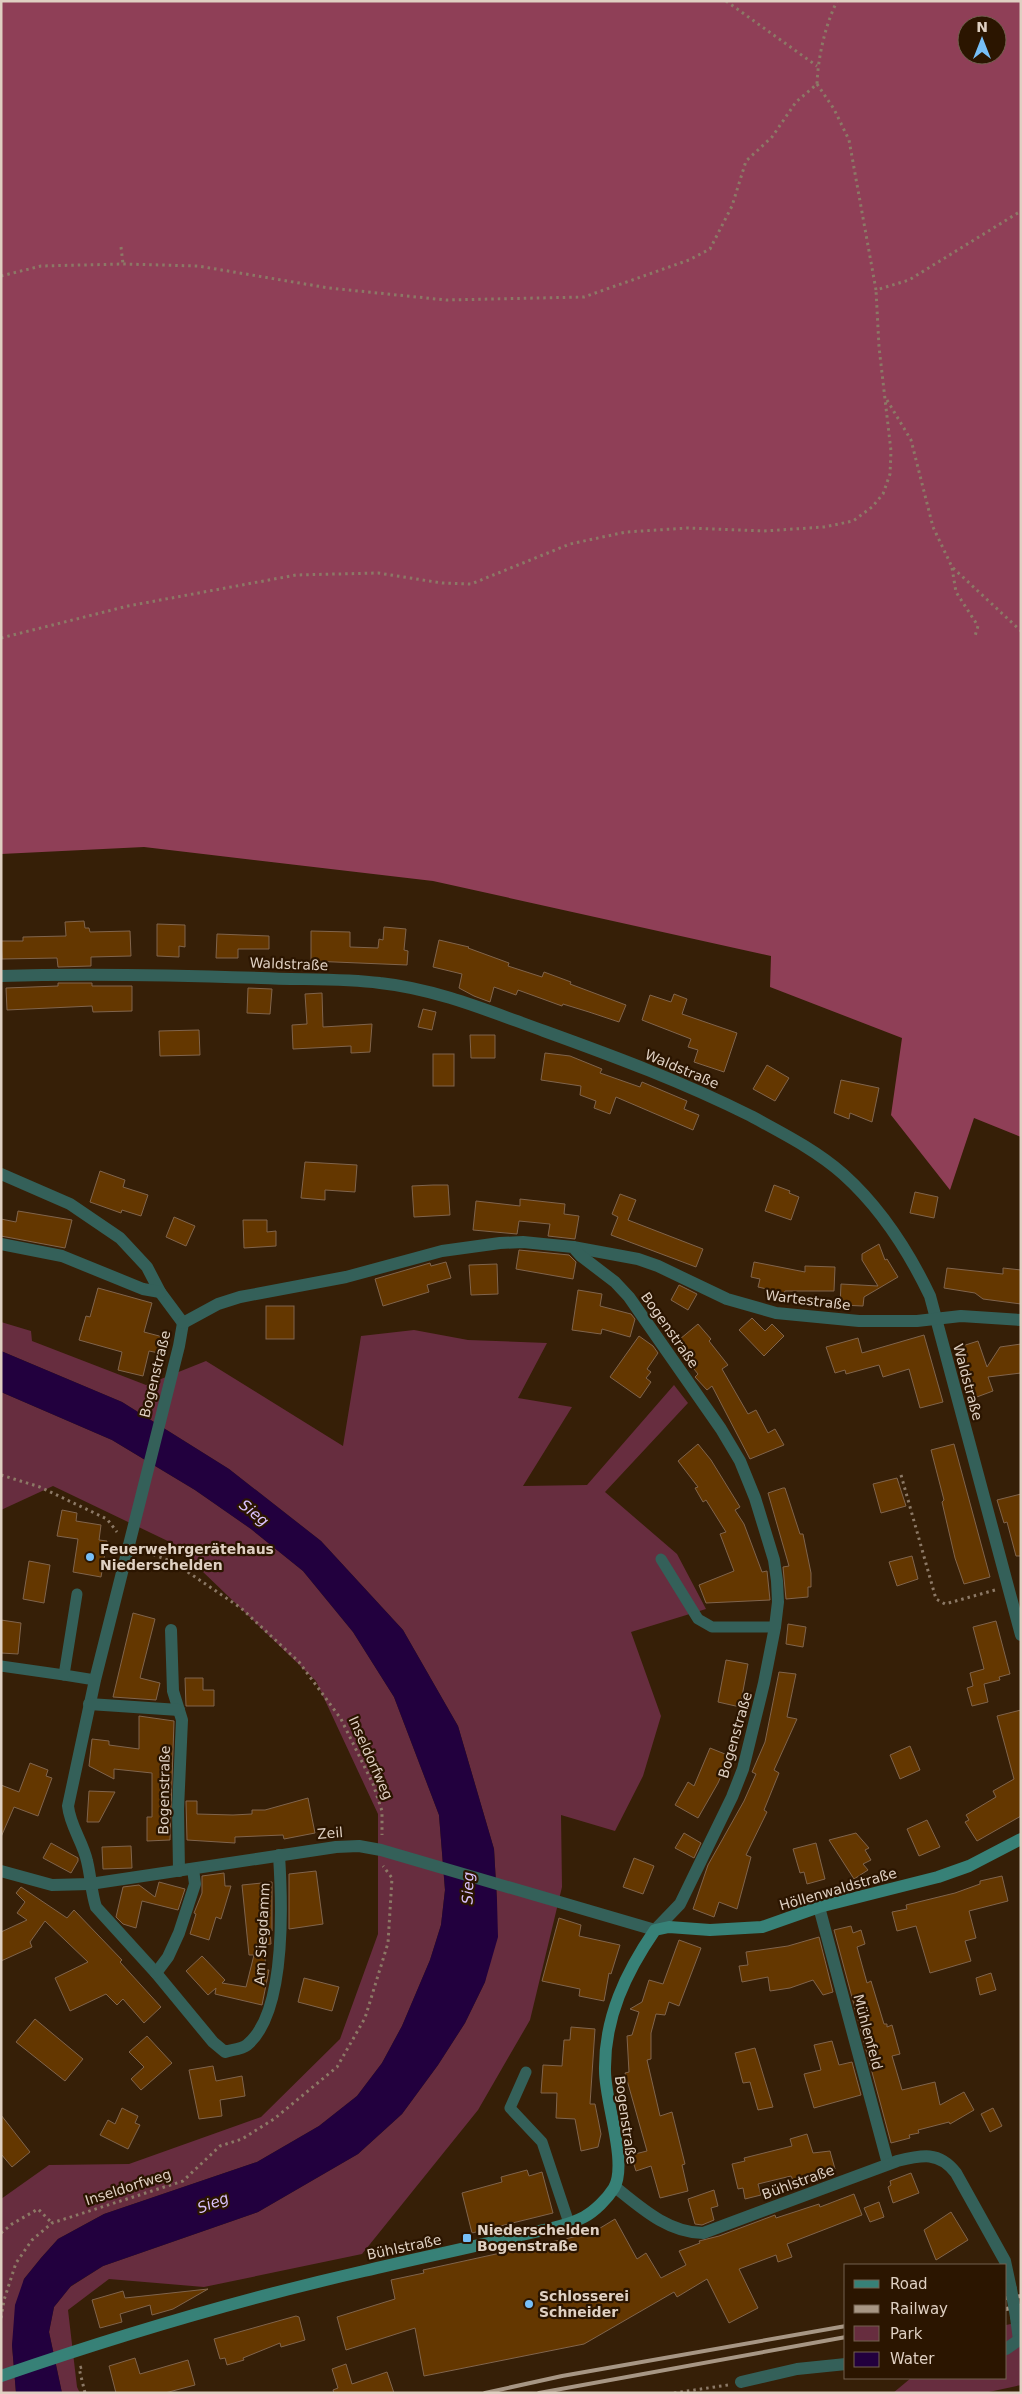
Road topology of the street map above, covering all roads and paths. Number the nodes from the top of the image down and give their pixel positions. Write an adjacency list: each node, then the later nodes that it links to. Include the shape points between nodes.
1 (726, 1): 3 (path)
2 (836, 1): 3 (path)
3 (818, 66): 4 (path)
4 (817, 84): 7 (path, via 796,102 772,136 746,161 732,206 710,249 689,260 584,297 446,300 329,288 198,266); 9 (path, via 849,140)
5 (1021, 211): 9 (path, via 909,280)
6 (121, 248): 7 (path)
7 (124, 264): 8 (path, via 41,266)
8 (1, 276)
9 (876, 290): 10 (path)
10 (886, 400): 11 (path, via 911,440 934,527); 14 (path, via 890,474 883,494 853,521 764,532 688,528 626,532 570,544 471,584 378,574 296,575 128,606)
11 (952, 567): 12 (path); 13 (path, via 956,592 978,626)
12 (1021, 631)
13 (975, 636)
14 (1, 638)
15 (1, 976): 20 (street, Waldstraße, via 186,976 381,983 427,992 476,1007 606,1053 696,1088 814,1152 842,1172 867,1197 913,1262 930,1296)
16 (1, 1174): 19 (street, via 70,1204 120,1238 146,1266)
17 (1, 1244): 19 (street, via 62,1256 143,1289)
18 (574, 1247): 20 (street, Wartestraße, via 658,1266 727,1299 768,1312 859,1321); 22 (street, Bogenstraße, via 523,1242 442,1251 346,1277 218,1304); 29 (street, Bogenstraße, via 629,1297 740,1461 774,1560 778,1602)
19 (160, 1292): 22 (street)
20 (936, 1318): 21 (street, Wartestraße, via 961,1316); 27 (street, Waldstraße)
21 (1021, 1320)
22 (183, 1323): 25 (street, Bogenstraße)
23 (1, 1475): 25 (path, via 40,1486 107,1519)
24 (901, 1475): 27 (path, via 936,1599 945,1604)
25 (128, 1546): 34 (street, Bogenstraße); 38 (path, Inseldorfweg, via 173,1562 241,1608 299,1662 342,1719 372,1784 382,1811)
26 (661, 1558): 29 (lane, via 698,1619 712,1627)
27 (1008, 1587): 31 (street, Waldstraße)
28 (76, 1594): 33 (lane)
29 (775, 1628): 45 (street, Bogenstraße, via 743,1769 732,1797 680,1904)
30 (171, 1630): 36 (street, Bogenstraße, via 173,1691)
31 (1021, 1634)
32 (1, 1666): 33 (lane)
33 (64, 1675): 34 (lane)
34 (95, 1680): 35 (street, Bogenstraße)
35 (89, 1704): 36 (street); 43 (street, Bogenstraße, via 68,1806 69,1819 87,1860)
36 (179, 1710): 42 (street, Bogenstraße, via 182,1720)
37 (1021, 1839): 44 (street, Höllenwaldstraße, via 969,1866)
38 (381, 1850): 39 (street, Zeil, via 336,1847); 45 (street, Zeil); 51 (path, Inseldorfweg, via 383,1865 392,1878 388,1943 365,2018 337,2067 274,2119 242,2139 220,2146 183,2181)
39 (279, 1855): 40 (street, Zeil); 47 (street, Am Siegdamm, via 280,1920 272,2001 262,2024 246,2045)
40 (193, 1869): 42 (street, Zeil); 46 (street, via 195,1884 179,1933)
41 (1, 1871): 43 (street, Zeil, via 52,1885)
42 (179, 1871): 43 (street, Zeil)
43 (90, 1884): 46 (street, Bogenstraße, via 96,1907)
44 (819, 1907): 45 (street, Höllenwaldstraße, via 762,1927 710,1930 670,1927); 49 (street, Mühlenfeld)
45 (655, 1930): 50 (street, Bogenstraße, via 624,1985 608,2029 606,2090 619,2165)
46 (156, 1973): 47 (street, Bogenstraße)
47 (225, 2052)
48 (526, 2072): 52 (lane, via 510,2108 542,2142)
49 (888, 2164): 50 (street, Bühlstraße, via 703,2233 691,2233 670,2225); 54 (street, Bühlstraße, bridge, via 923,2156 949,2164)
50 (615, 2187): 52 (street, Bühlstraße, via 585,2216)
51 (52, 2223): 53 (path, via 38,2209); 56 (path, Inseldorfweg, via 32,2240 16,2263)
52 (569, 2223): 61 (street, Bühlstraße, via 258,2298 82,2348)
53 (1, 2233)
54 (1006, 2264)
55 (1007, 2270): 57 (street, Bühlstraße, bridge)
56 (1, 2318)
57 (1020, 2340): 58 (street, Bühlstraße)
58 (1007, 2348)
59 (844, 2364): 62 (street, via 797,2369)
60 (79, 2368): 63 (path)
61 (1, 2376)
62 (741, 2382): 64 (path)
63 (86, 2393)
64 (674, 2393)

